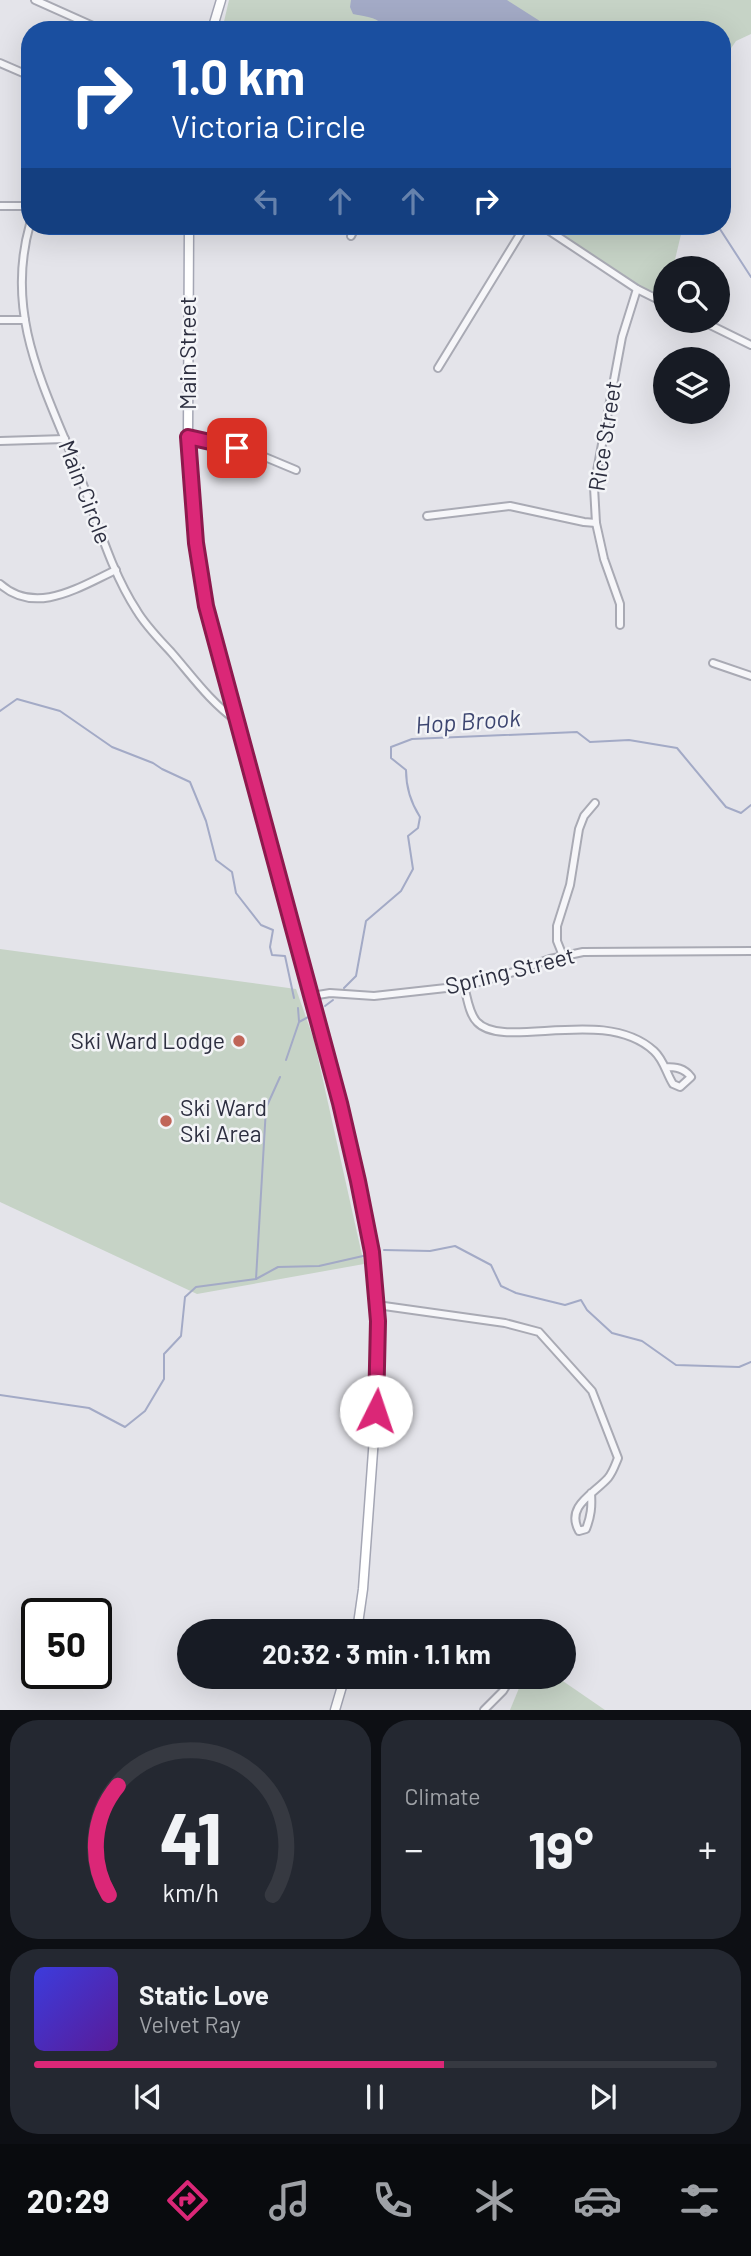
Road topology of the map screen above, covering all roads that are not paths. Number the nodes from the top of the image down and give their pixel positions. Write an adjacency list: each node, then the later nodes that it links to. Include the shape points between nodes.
1 (36, 0): 3 (street)
2 (221, 0): 4 (main road)
3 (82, 21)
4 (214, 21)
5 (0, 63): 6 (street)
6 (21, 72)
7 (0, 206): 8 (street)
8 (21, 206)
9 (27, 235): 16 (street, Main Circle, via 20,290)
10 (189, 235): 20 (main road, Main Street)
11 (519, 235): 19 (street)
12 (556, 235): 13 (street)
13 (637, 289): 14 (street); 25 (street, Rice Street, via 622,337 595,476)
14 (653, 297)
15 (0, 320): 16 (street)
16 (25, 320): 21 (street, Main Circle, via 42,387)
17 (727, 333): 18 (street)
18 (751, 345)
19 (438, 368)
20 (188, 437): 23 (street, via 253,452); 31 (main road, Main Street, via 206,606)
21 (65, 439): 22 (street); 26 (street, Main Circle)
22 (0, 441)
23 (296, 470)
24 (427, 516): 25 (street, via 510,506)
25 (596, 523): 28 (street, Rice Street, via 620,604)
26 (116, 570): 27 (street, via 40,600 11,594); 31 (street, Main Circle, via 139,615 213,702)
27 (0, 584)
28 (620, 625)
29 (713, 663): 30 (street)
30 (751, 676)
31 (237, 721): 36 (main road, Main Street)
32 (594, 803): 34 (street, via 579,829 570,885 557,926)
33 (751, 951): 34 (street, Spring Street, via 597,951)
34 (563, 956): 35 (street, Spring Street)
35 (464, 986): 36 (street, Spring Street, via 374,996); 37 (street, via 473,1016 483,1027 508,1032 619,1032 642,1042)
36 (312, 996): 38 (main road, Main Street, via 358,1181)
37 (666, 1067)
38 (377, 1305): 39 (street, via 538,1332 592,1391 618,1458 609,1476); 40 (main road, Main Street, via 378,1382)
39 (591, 1493): 39 (street, via 575,1516 579,1531 586,1530 589,1521)
40 (359, 1619)
41 (341, 1689): 43 (main road)
42 (504, 1689): 44 (street)
43 (335, 1710)
44 (484, 1710)

